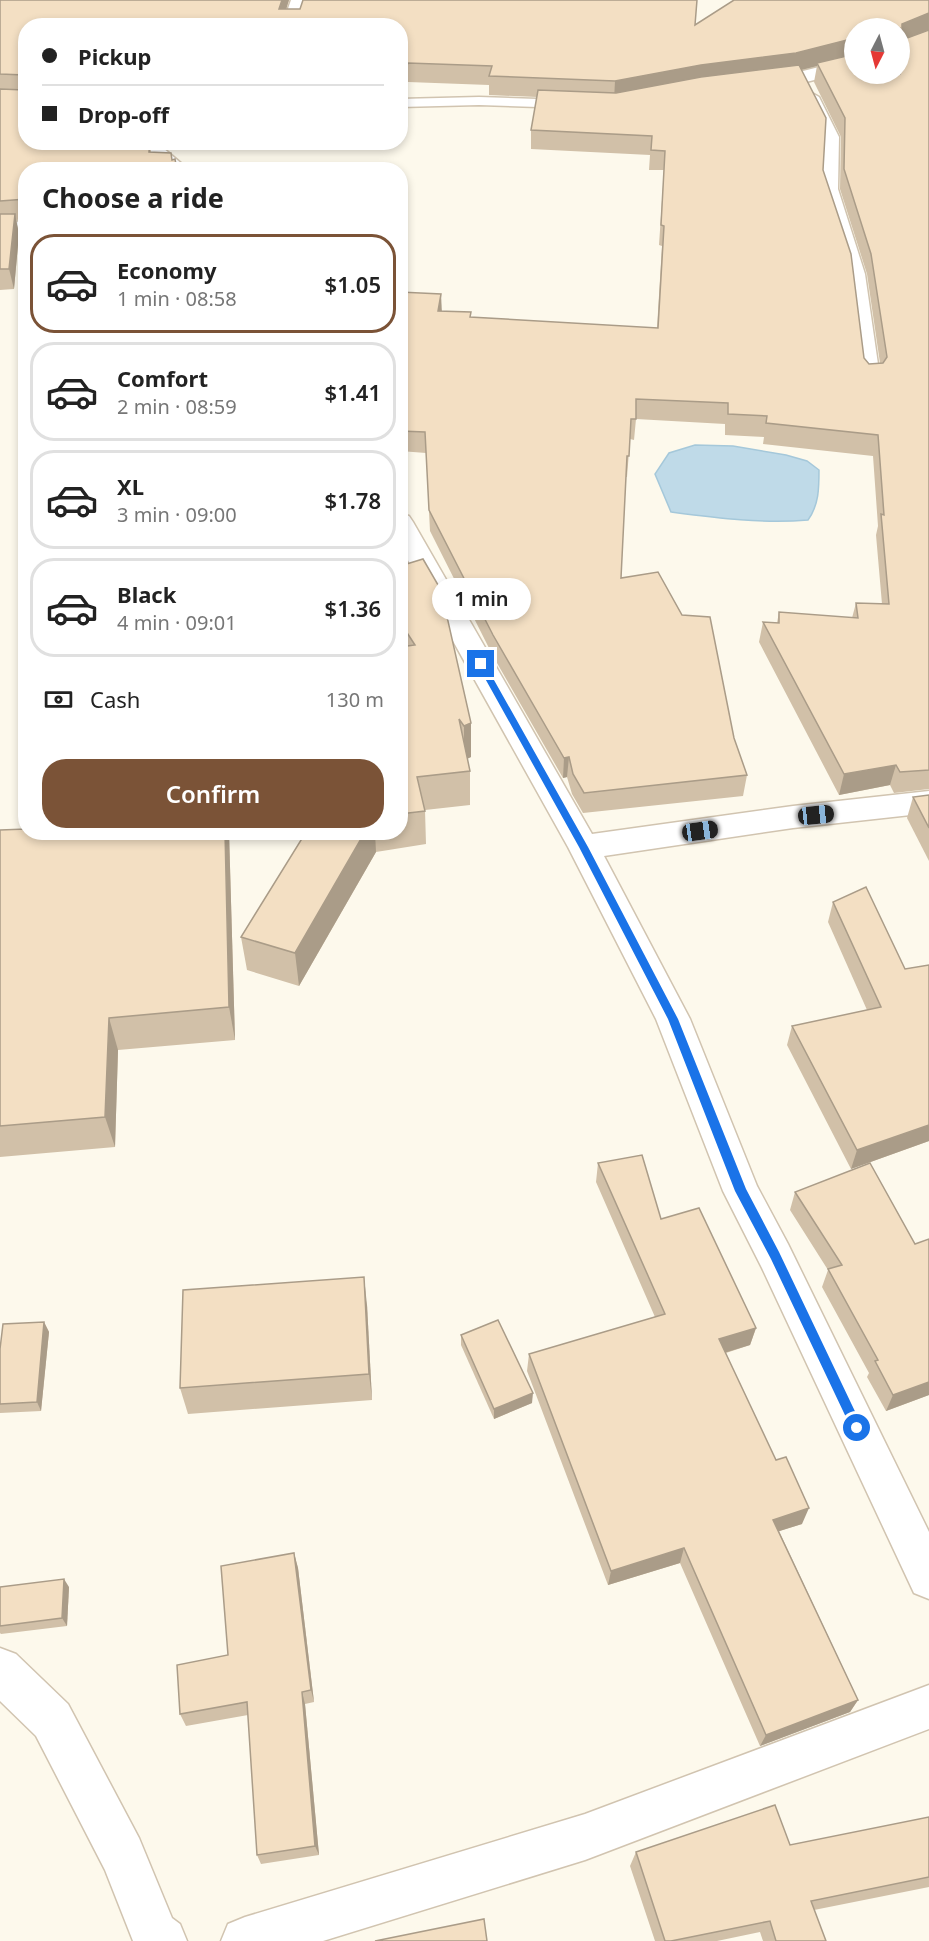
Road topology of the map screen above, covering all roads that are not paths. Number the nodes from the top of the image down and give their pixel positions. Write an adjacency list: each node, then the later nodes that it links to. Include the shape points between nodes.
1 (300, 0): 2 (street)
2 (294, 18)
3 (844, 66): 4 (street)
4 (796, 77): 11 (lane, via 832,137 830,189 857,274)
5 (408, 103): 6 (lane)
6 (580, 105)
7 (153, 150): 8 (street)
8 (169, 162)
9 (18, 227): 10 (lane)
10 (0, 228)
11 (871, 378)
12 (408, 536): 14 (street)
13 (929, 802): 14 (street)
14 (584, 847): 15 (street, via 673,1019 741,1191)
15 (929, 1578)
16 (0, 1670): 18 (street, via 52,1720 122,1855 156,1935)
17 (929, 1707): 19 (street, via 585,1837)
18 (163, 1941)
19 (245, 1941)

